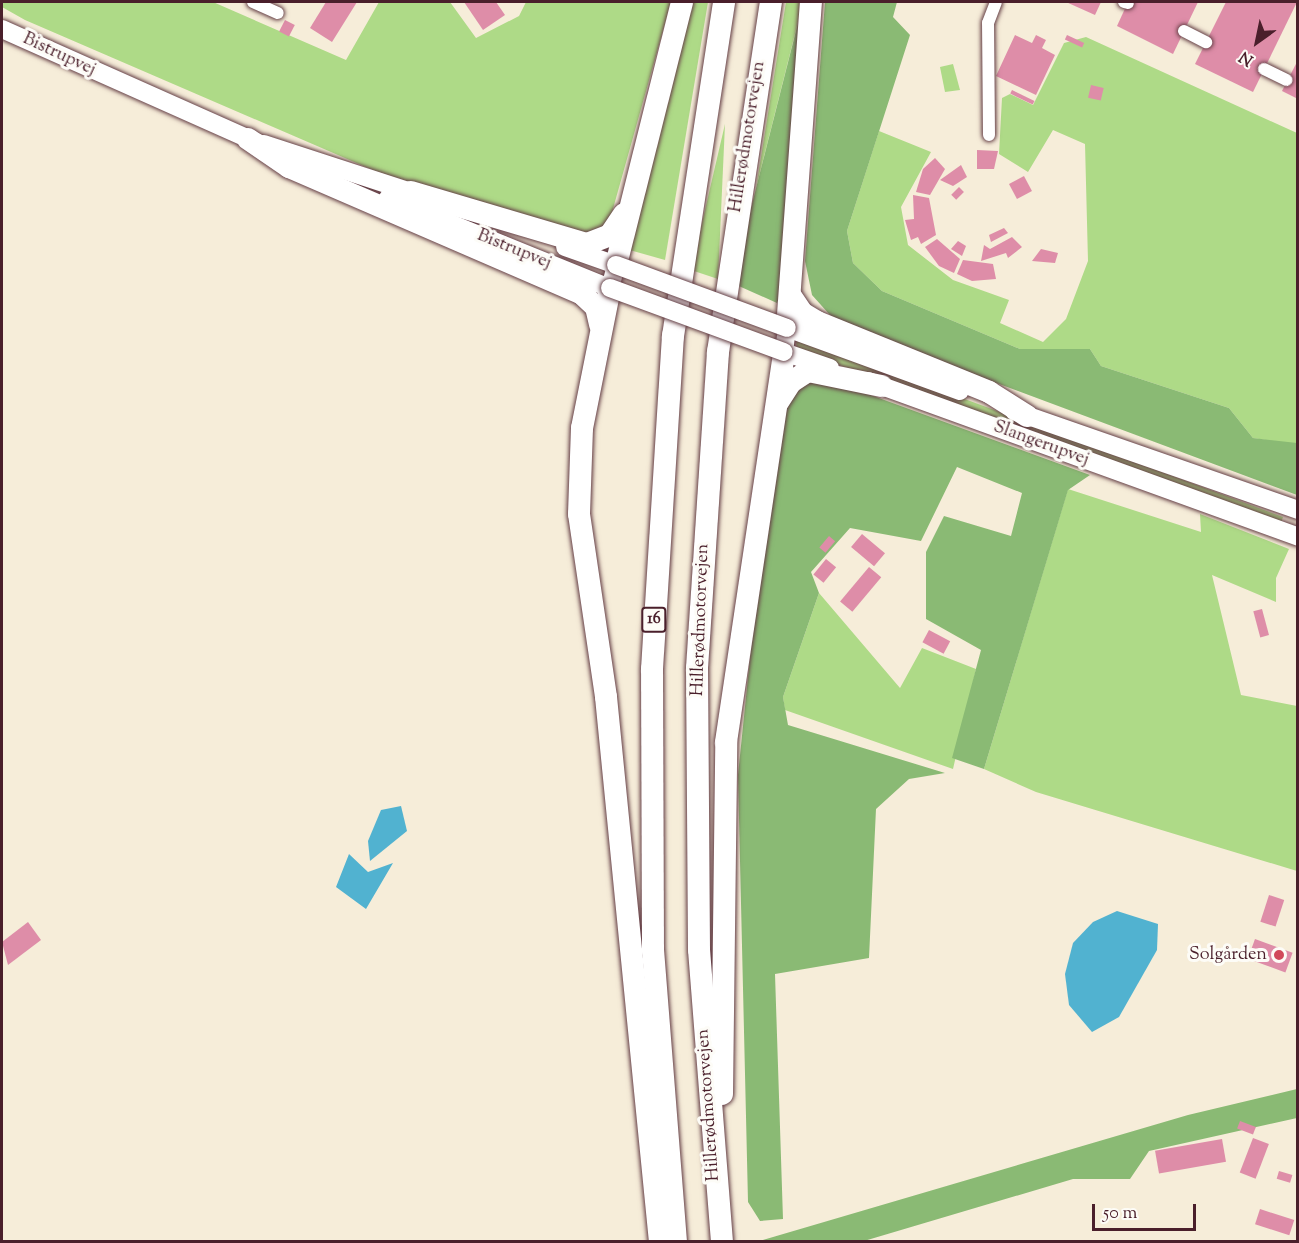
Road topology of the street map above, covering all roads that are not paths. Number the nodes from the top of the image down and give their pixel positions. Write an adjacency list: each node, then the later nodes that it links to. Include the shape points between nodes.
1 (253, 2): 7 (street)
2 (682, 2): 16 (highway)
3 (724, 2): 30 (highway, 16, via 673,336 652,669 653,951)
4 (771, 2): 28 (highway, Hillerødmotorvejen, via 718,352 697,668 699,950)
5 (811, 2): 19 (highway)
6 (996, 2): 13 (street, via 988,23)
7 (278, 13)
8 (2, 28): 14 (main road, Bistrupvej)
9 (1184, 31): 10 (street)
10 (1206, 42)
11 (1264, 69): 12 (street)
12 (1287, 80)
13 (989, 135)
14 (248, 139): 15 (main road, Bistrupvej); 18 (main road, Bistrupvej); 20 (highway, via 299,172 582,294 596,307)
15 (411, 192): 16 (highway, via 587,244 610,235); 17 (main road, Bistrupvej)
16 (628, 207): 17 (highway)
17 (616, 265): 18 (main road); 21 (main road, Bistrupvej, bridge)
18 (610, 288): 20 (highway); 22 (main road, Bistrupvej, bridge)
19 (790, 295): 21 (highway); 25 (highway, via 802,313 817,322 989,392)
20 (600, 325): 29 (highway, via 582,428 579,514 606,697)
21 (788, 328): 22 (main road); 25 (main road, Slangerupvej)
22 (784, 352): 23 (main road, Slangerupvej); 24 (highway)
23 (881, 386): 24 (highway, via 808,372 791,382); 27 (main road, Slangerupvej)
24 (776, 406): 28 (highway, via 726,742 722,1101)
25 (1027, 416): 26 (main road, Slangerupvej)
26 (1298, 510)
27 (1298, 537)
28 (713, 1167): 31 (highway, Hillerødmotorvejen)
29 (660, 1242)
30 (676, 1242)
31 (722, 1242)

